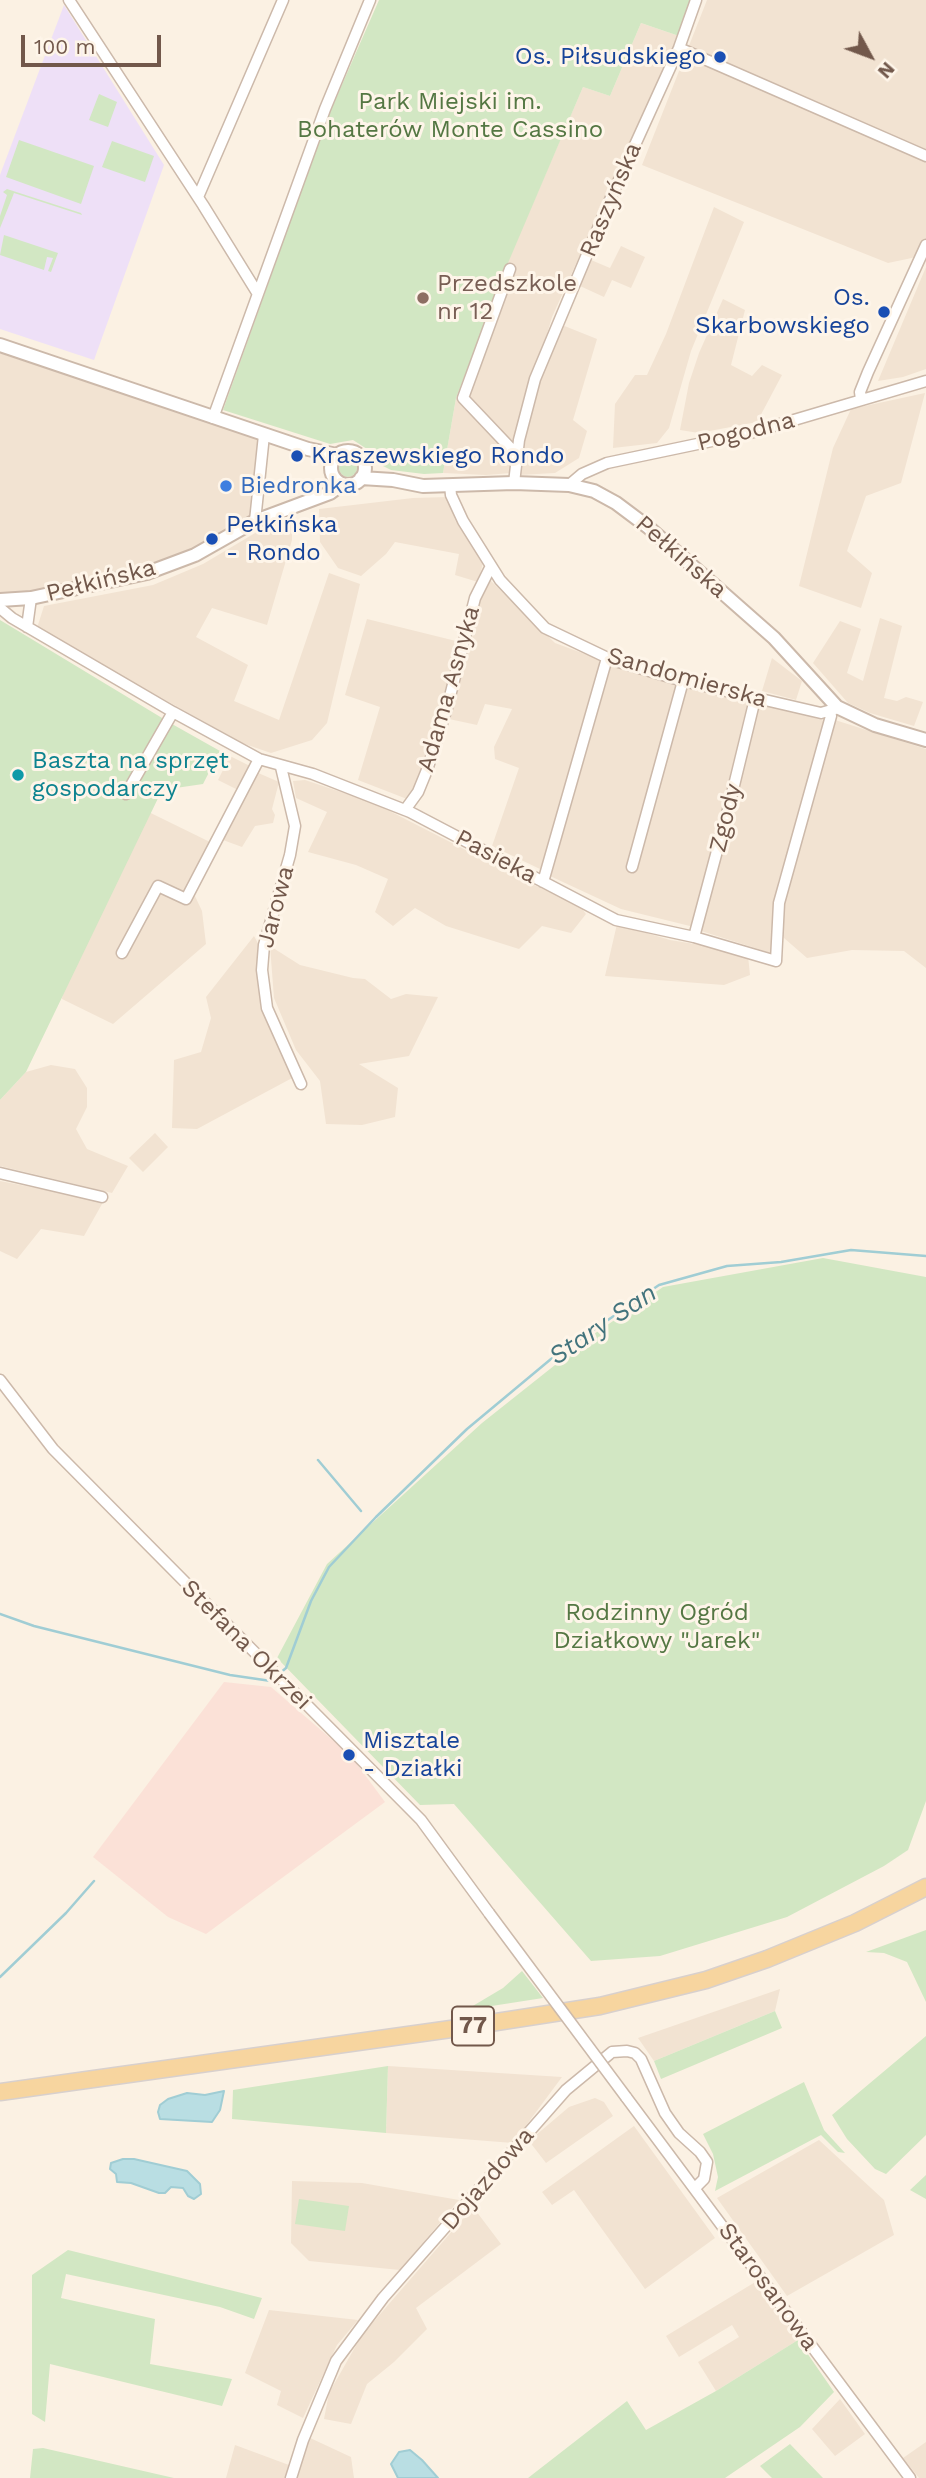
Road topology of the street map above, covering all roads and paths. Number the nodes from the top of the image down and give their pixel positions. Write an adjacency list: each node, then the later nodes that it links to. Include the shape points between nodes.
1 (69, 0): 7 (street)
2 (283, 0): 7 (street)
3 (370, 0): 10 (street)
4 (696, 0): 5 (street, Raszyńska)
5 (679, 48): 6 (street); 16 (street, Raszyńska, via 535,379)
6 (926, 156)
7 (198, 197): 10 (street)
8 (926, 246): 13 (street, via 868,372)
9 (510, 269): 16 (street, via 463,398)
10 (258, 294): 14 (street)
11 (0, 345): 14 (street)
12 (926, 381): 13 (street, Pogodna)
13 (861, 399): 21 (street, Pogodna, via 750,433 607,463)
14 (213, 418): 15 (street)
15 (264, 435): 17 (street, via 307,449); 22 (street)
16 (517, 456): 19 (street, Raszyńska)
17 (336, 470): 18 (street, via 352,484); 18 (street, via 344,451 361,457); 22 (street, Pełkińska, via 330,493)
18 (363, 472): 20 (street, Pełkińska, via 423,486)
19 (514, 483): 20 (street, Pełkińska); 21 (street, Pełkińska)
20 (450, 485): 23 (street, Sandomierska, via 463,522)
21 (569, 485): 31 (street, Pełkińska, via 594,491 648,527 779,643)
22 (256, 521): 24 (street, Pełkińska, via 195,555 147,573)
23 (491, 566): 28 (street, Sandomierska, via 545,628); 37 (street, Adama Asnyka, via 475,598 427,770)
24 (31, 598): 25 (street, Pełkińska); 27 (street)
25 (0, 600)
26 (0, 608): 27 (street, Pasieka)
27 (27, 627): 32 (street, Pasieka)
28 (607, 658): 29 (street, Sandomierska); 39 (street)
29 (683, 681): 30 (street, Sandomierska); 38 (street)
30 (755, 699): 31 (street, Sandomierska, via 821,713); 40 (street, Zgody)
31 (834, 709): 33 (street, Pełkińska); 40 (street, Pasieka, via 779,903 776,961)
32 (173, 712): 34 (street, Pasieka); 36 (street)
33 (926, 740)
34 (258, 759): 35 (street, Pasieka); 41 (street, via 186,899 158,886)
35 (281, 767): 37 (street, Pasieka, via 313,774); 42 (street, Jarowa, via 295,826 262,970 267,1008)
36 (126, 794)
37 (405, 810): 39 (street, Pasieka)
38 (632, 867)
39 (543, 882): 40 (street, Pasieka, via 616,920)
40 (694, 936)
41 (122, 953)
42 (300, 1084)
43 (0, 1173): 44 (street)
44 (102, 1197)
45 (0, 1380): 48 (street, Stefana Okrzei, bridge, via 53,1449 421,1820)
46 (926, 1887): 47 (main road, 77, via 855,1923 767,1959 706,1980 600,2006)
47 (0, 2092)
48 (626, 2097): 49 (street, Starosanowa)
49 (695, 2188): 50 (street, Dojazdowa, via 704,2179 707,2162 665,2113 635,2053 612,2052 566,2090 383,2298 336,2361); 51 (street, Starosanowa)
50 (291, 2478)
51 (909, 2478)

